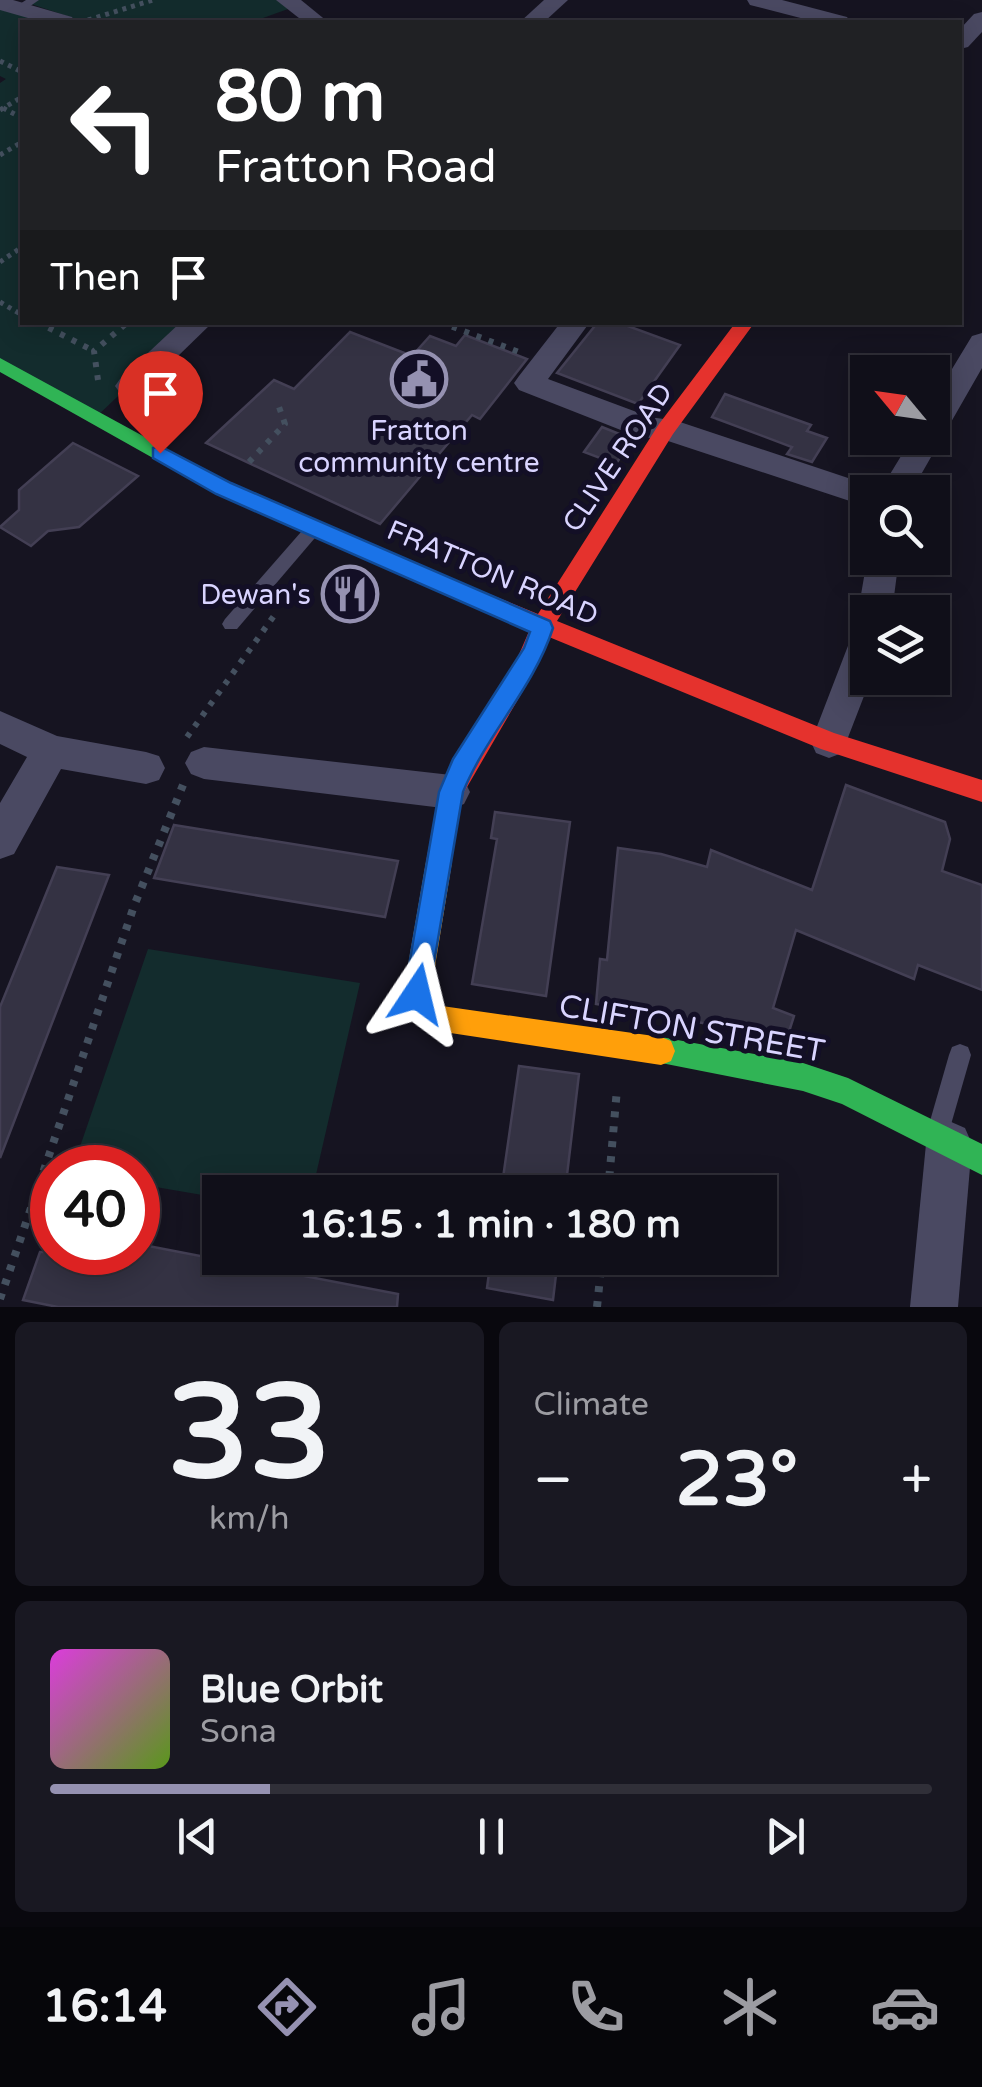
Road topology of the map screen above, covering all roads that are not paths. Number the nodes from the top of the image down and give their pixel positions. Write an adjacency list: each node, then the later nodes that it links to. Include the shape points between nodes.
1 (287, 0): 8 (street)
2 (556, 0): 9 (street)
3 (758, 0): 5 (street)
4 (18, 4): 7 (street)
5 (801, 11): 10 (street)
6 (982, 19): 11 (street)
7 (59, 20)
8 (314, 20)
9 (533, 20)
10 (832, 20)
11 (964, 52)
12 (196, 325): 17 (street)
13 (574, 325): 19 (street, via 530,383 646,428)
14 (744, 325): 19 (street, CLIVE ROAD)
15 (982, 343): 18 (street)
16 (0, 364): 21 (street, FRATTON ROAD, via 224,488)
17 (130, 386)
18 (950, 397)
19 (666, 429): 20 (street); 23 (street, CLIVE ROAD)
20 (850, 489)
21 (315, 528): 22 (lane); 23 (street, FRATTON ROAD)
22 (231, 624)
23 (542, 628): 26 (street, FRATTON ROAD); 31 (street, CLIVE ROAD)
24 (850, 687): 26 (street)
25 (0, 727): 27 (street)
26 (830, 742): 30 (street, FRATTON ROAD)
27 (52, 751): 29 (street); 32 (street)
28 (193, 757): 31 (street)
29 (146, 768)
30 (982, 790)
31 (451, 792): 33 (street, CLIVE ROAD, via 417,994)
32 (0, 841)
33 (434, 1019): 35 (street, CLIFTON STREET, via 803,1077 848,1092)
34 (960, 1055): 35 (lane)
35 (956, 1148): 36 (street)
36 (934, 1307)

